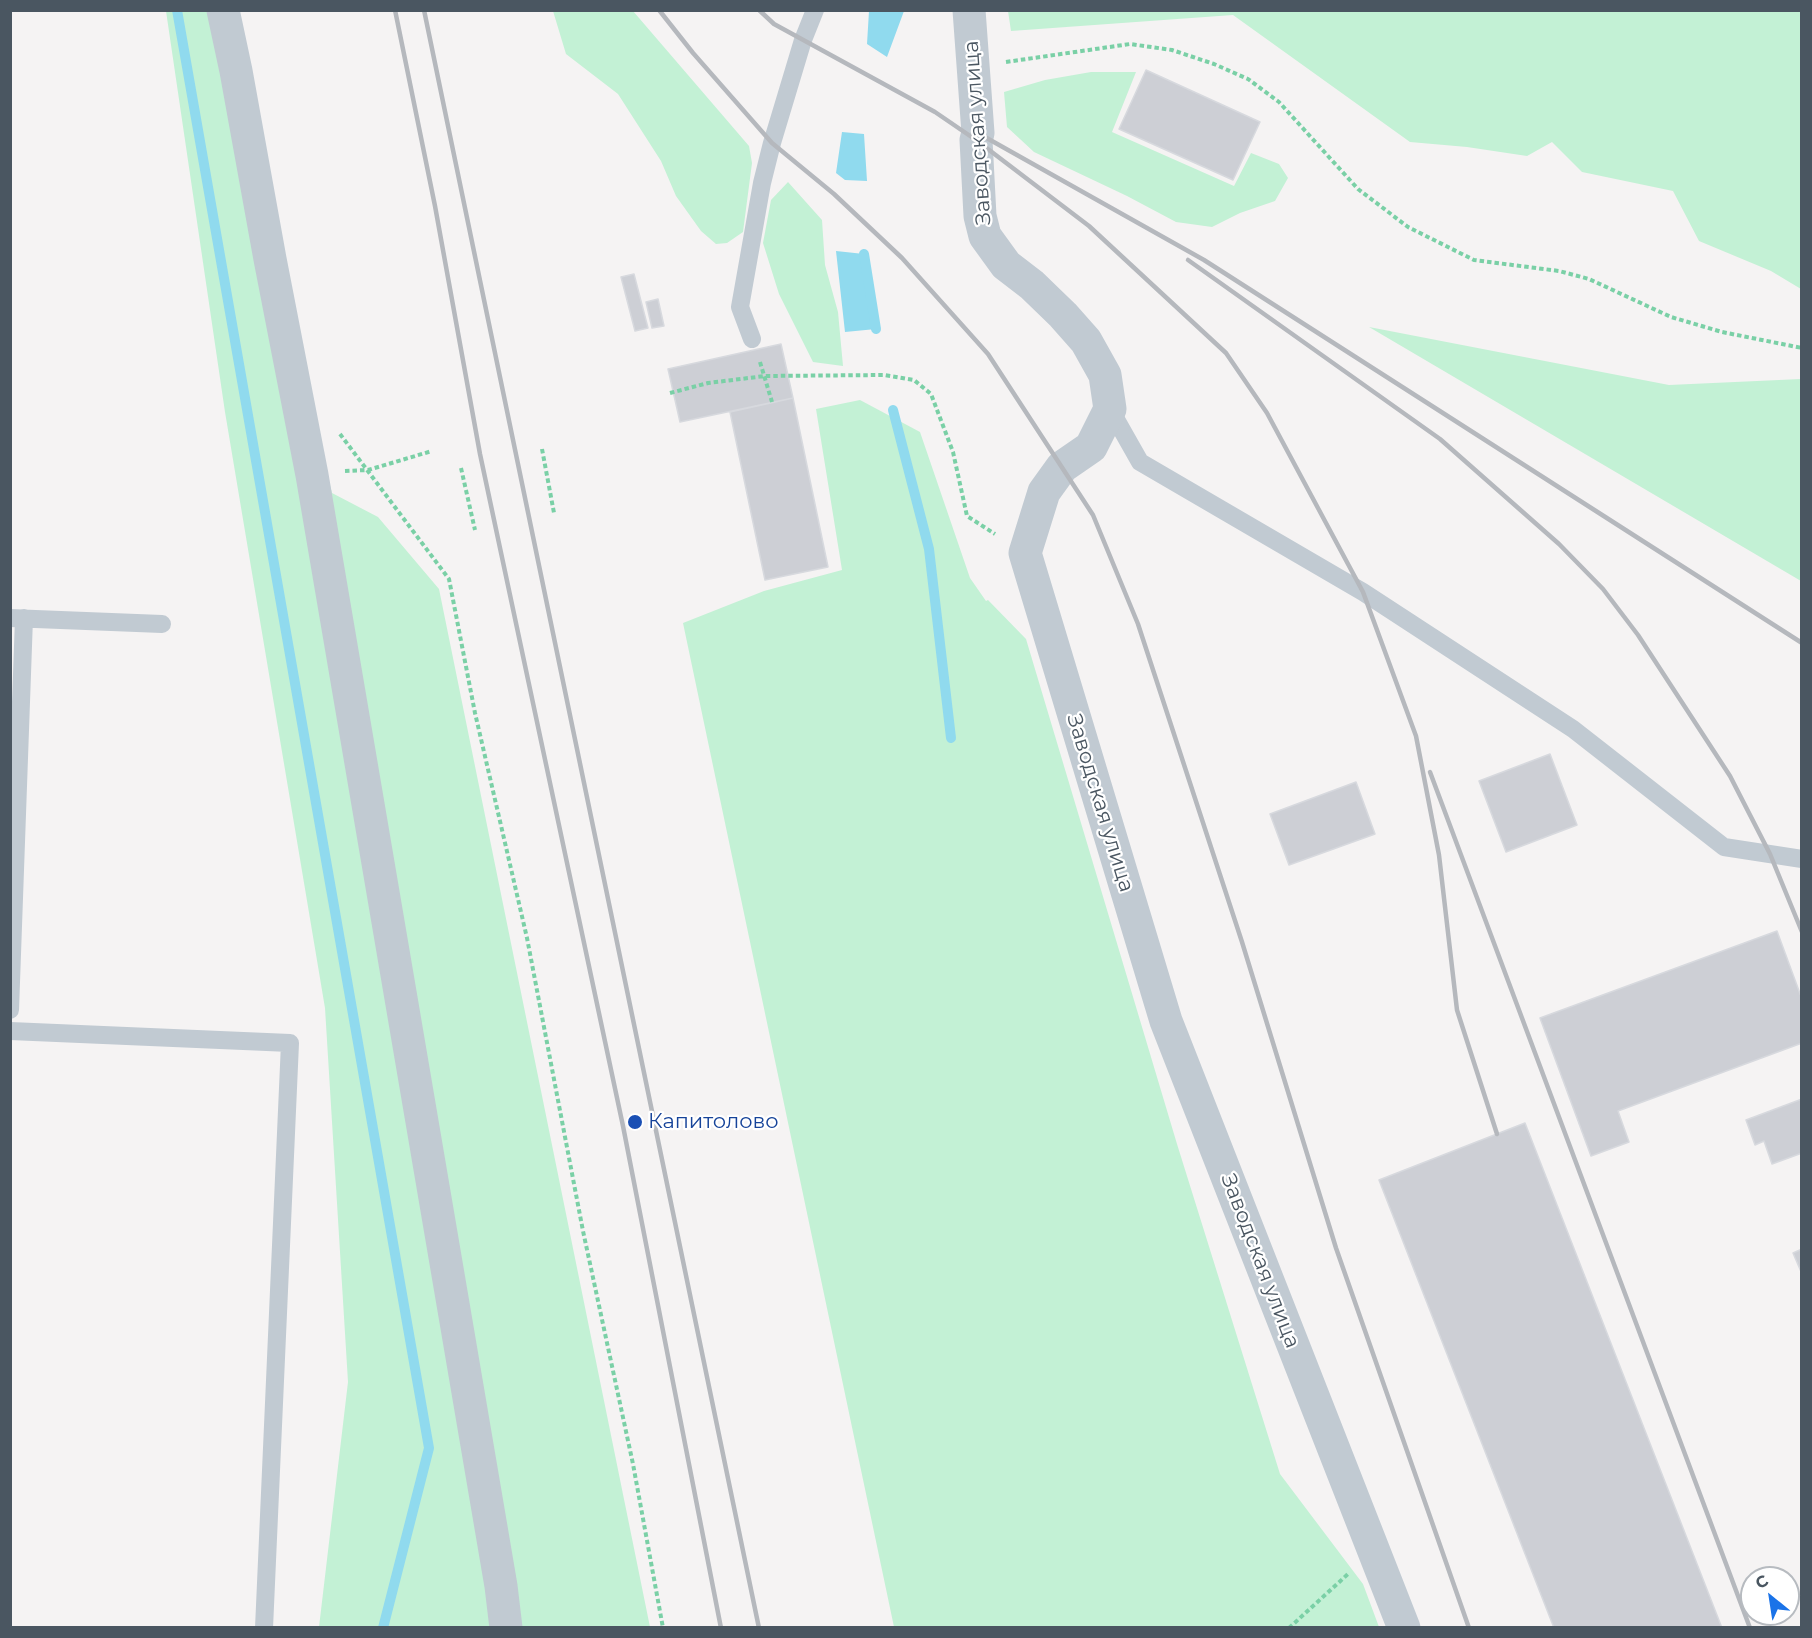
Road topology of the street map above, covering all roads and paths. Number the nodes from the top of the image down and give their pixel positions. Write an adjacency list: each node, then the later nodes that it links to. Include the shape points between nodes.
1 (223, 10): 26 (street, via 314,487)
2 (815, 10): 5 (lane, via 772,143 756,217 741,307)
3 (969, 10): 4 (street, Заводская улица)
4 (973, 70): 6 (path, via 1130,44 1182,53 1248,79 1279,102 1358,189 1408,227 1474,260 1559,271 1589,279 1671,317); 10 (street, Заводская улица, via 980,216 985,236 1006,264 1086,341 1105,375)
5 (752, 339): 7 (path)
6 (1802, 348)
7 (765, 376): 8 (path, via 708,383); 9 (path); 18 (path, via 884,375 914,380 931,394 952,452 967,516)
8 (670, 393)
9 (772, 402)
10 (1110, 409): 18 (street, via 1091,447 1062,467 1044,492); 21 (lane, via 1140,462 1363,592 1573,729 1724,847)
11 (333, 425): 15 (path)
12 (542, 449): 16 (path)
13 (432, 451): 15 (path)
14 (461, 468): 17 (path)
15 (368, 470): 27 (path, via 449,579 527,938)
16 (554, 513)
17 (475, 530)
18 (1025, 553): 24 (street, Заводская улица, via 1166,1021)
19 (17, 618): 20 (lane); 22 (lane)
20 (162, 624)
21 (1802, 859)
22 (10, 1010)
23 (10, 1031): 25 (lane, via 290,1043)
24 (1373, 1551): 28 (path); 29 (street, Заводская улица)
25 (264, 1628)
26 (506, 1628)
27 (663, 1628)
28 (1288, 1628)
29 (1404, 1628)

